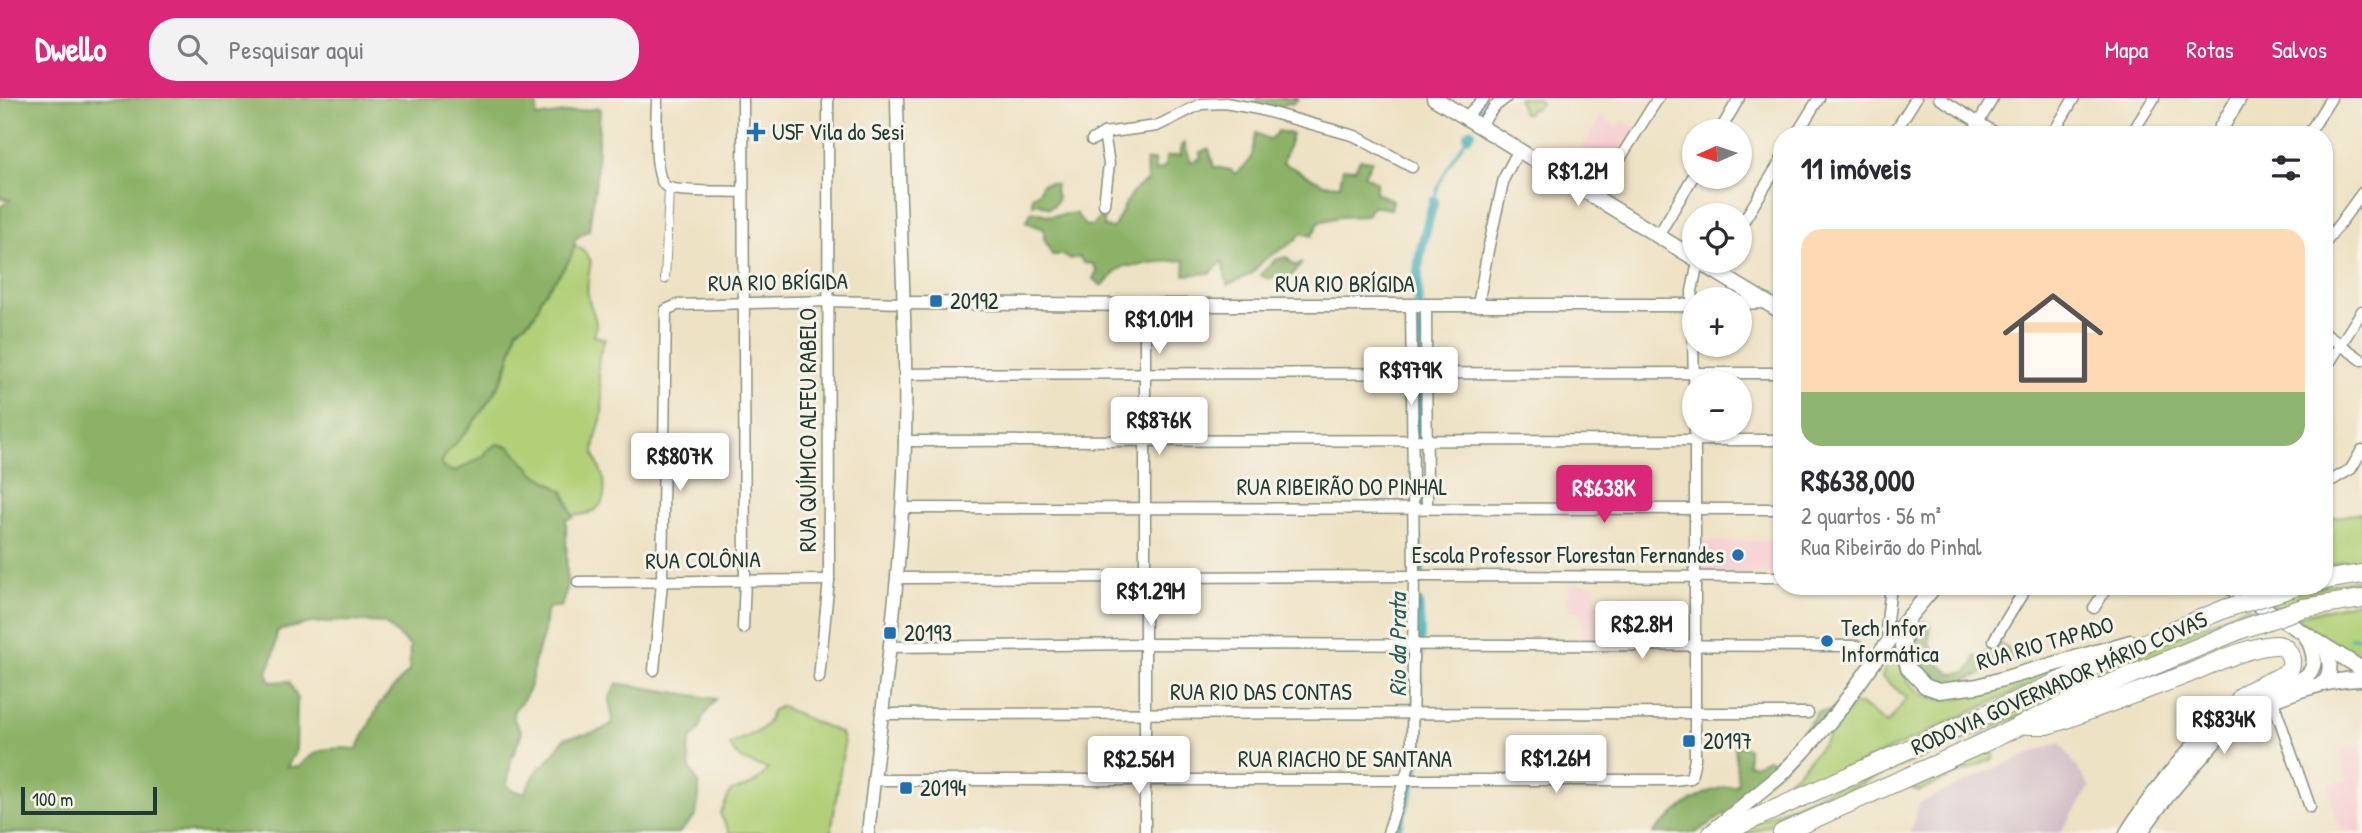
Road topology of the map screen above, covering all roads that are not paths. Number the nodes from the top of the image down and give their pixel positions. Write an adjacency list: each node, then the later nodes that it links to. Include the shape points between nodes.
1 (657, 98): 35 (street, via 658,172)
2 (743, 98): 37 (street)
3 (828, 98): 47 (street, RUA QUÍMICO ALFEU RABELO)
4 (897, 98): 49 (street)
5 (1434, 98): 18 (main road)
6 (1484, 98): 18 (street)
7 (1506, 98): 29 (street)
8 (1658, 98): 39 (street)
9 (1740, 98): 19 (street)
10 (1819, 98): 21 (street)
11 (1916, 98): 22 (street)
12 (1939, 98): 20 (street)
13 (1993, 98): 20 (street)
14 (2074, 98): 25 (street)
15 (2154, 98): 26 (street)
16 (2239, 98): 27 (main road)
17 (2331, 98): 28 (street)
18 (1465, 118): 29 (main road)
19 (1727, 119)
20 (1979, 122): 23 (street); 24 (street)
21 (1802, 126)
22 (1899, 126)
23 (1977, 126)
24 (1985, 126)
25 (2057, 126)
26 (2137, 126)
27 (2222, 126)
28 (2314, 126)
29 (1479, 127): 32 (main road)
30 (1104, 133): 31 (street); 33 (street, via 1157,126 1195,106 1225,103 1355,136); 40 (street, via 1109,162)
31 (1092, 139)
32 (1518, 151): 39 (main road); 53 (street, via 1504,178)
33 (1412, 167)
34 (1773, 174): 41 (street)
35 (669, 189): 37 (street); 46 (street)
36 (1686, 189): 43 (street)
37 (743, 192): 51 (street)
38 (2362, 193): 42 (street)
39 (1595, 198): 43 (main road)
40 (1104, 204)
41 (1752, 208)
42 (2333, 233)
43 (1658, 236): 44 (main road)
44 (1682, 251)
45 (1727, 273): 48 (main road)
46 (665, 279)
47 (830, 301): 49 (street, RUA RIO BRÍGIDA); 51 (street, RUA RIO BRÍGIDA); 90 (street, RUA QUÍMICO ALFEU RABELO)
48 (1765, 302): 50 (street); 56 (main road)
49 (904, 303): 52 (street, RUA RIO BRÍGIDA); 63 (street)
50 (1752, 303)
51 (745, 304): 88 (street); 92 (street, RUA RIO BRÍGIDA, via 677,305 665,314)
52 (1145, 305): 55 (street, RUA RIO BRÍGIDA); 62 (street)
53 (1478, 305): 54 (street, RUA RIO BRÍGIDA); 55 (street, RUA RIO BRÍGIDA)
54 (1682, 305)
55 (1419, 306): 65 (street)
56 (1773, 307)
57 (2362, 311): 59 (street)
58 (2333, 339): 59 (street)
59 (2341, 344): 60 (street); 61 (street)
60 (2333, 357)
61 (2362, 360)
62 (1144, 372): 63 (street); 65 (street); 74 (street)
63 (905, 374): 72 (street)
64 (1773, 374): 66 (street)
65 (1420, 375): 67 (street); 71 (street)
66 (1752, 375)
67 (1682, 378)
68 (1682, 434): 71 (street)
69 (1752, 438): 70 (street)
70 (1773, 439)
71 (1420, 440): 74 (street); 78 (street)
72 (904, 441): 74 (street); 77 (street)
73 (1695, 441): 80 (street)
74 (1145, 442): 79 (street)
75 (2362, 450): 76 (street, via 2351,469)
76 (2333, 480)
77 (902, 508): 79 (street, RUA RIBEIRÃO DO PINHAL); 84 (street)
78 (1420, 508): 79 (street, RUA RIBEIRÃO DO PINHAL); 80 (street, RUA RIBEIRÃO DO PINHAL); 83 (street)
79 (1144, 509): 85 (street)
80 (1696, 509): 81 (street, RUA RIBEIRÃO DO PINHAL); 86 (street)
81 (1773, 509)
82 (2362, 574): 89 (highway)
83 (1418, 576): 85 (street); 86 (street); 109 (street)
84 (897, 578): 85 (street); 111 (street)
85 (1145, 578): 107 (street)
86 (1695, 578): 87 (street); 108 (street)
87 (1773, 578)
88 (745, 579): 90 (street, RUA COLÔNIA); 92 (street, RUA COLÔNIA); 102 (street)
89 (2333, 579)
90 (830, 580): 115 (street, RUA QUÍMICO ALFEU RABELO)
91 (578, 582): 92 (street, RUA COLÔNIA)
92 (662, 582): 113 (street)
93 (1890, 595): 103 (street)
94 (1927, 595): 101 (main road)
95 (2022, 595): 106 (street)
96 (2102, 595): 100 (street)
97 (2242, 595): 105 (main road)
98 (2268, 595): 104 (highway, RODOVIA GOVERNADOR MÁRIO COVAS, bridge)
99 (2362, 599): 125 (highway, RODOVIA GOVERNADOR MÁRIO COVAS, bridge, via 2303,608 2242,629)
100 (2094, 608)
101 (1908, 618): 104 (main road, RUA RIO TAPADO, via 1903,646 1908,668 1925,686 1939,691 1978,686); 133 (main road, via 1803,752)
102 (743, 628)
103 (1886, 630)
104 (2169, 632): 134 (highway, RODOVIA GOVERNADOR MÁRIO COVAS)
105 (2306, 636): 112 (main road); 119 (main road, via 2314,659 2310,672)
106 (1994, 640)
107 (1145, 644): 109 (street); 111 (street); 120 (street)
108 (1695, 645): 109 (street); 110 (street); 123 (street)
109 (1418, 646): 122 (street)
110 (1858, 646)
111 (889, 647): 121 (street)
112 (2326, 649): 114 (main road); 117 (main road, via 2330,672)
113 (654, 670)
114 (2362, 671)
115 (819, 678)
116 (2362, 679): 117 (main road)
117 (2323, 684): 118 (main road)
118 (2273, 701): 129 (street); 137 (main road, via 2224,731)
119 (2237, 705): 125 (highway, via 2242,696 2289,670 2286,649 2280,645 2246,653 2048,725); 136 (main road, via 2185,756)
120 (1144, 712): 121 (street, RUA RIO DAS CONTAS); 122 (street, RUA RIO DAS CONTAS); 128 (street)
121 (882, 713): 127 (street)
122 (1417, 713): 123 (street, RUA RIO DAS CONTAS); 126 (street)
123 (1695, 713): 124 (street, RUA RIO DAS CONTAS); 126 (street, RUA RIACHO DE SANTANA, via 1691,778)
124 (1808, 713)
125 (2018, 725): 135 (highway, RODOVIA GOVERNADOR MÁRIO COVAS)
126 (1409, 779): 128 (street, RUA RIACHO DE SANTANA); 132 (street)
127 (874, 780): 128 (street, RUA RIACHO DE SANTANA); 130 (street)
128 (1144, 780): 131 (street)
129 (2310, 807)
130 (868, 833)
131 (1145, 833)
132 (1388, 833)
133 (1710, 833)
134 (1722, 833)
135 (1782, 833)
136 (2127, 833)
137 (2140, 833)

